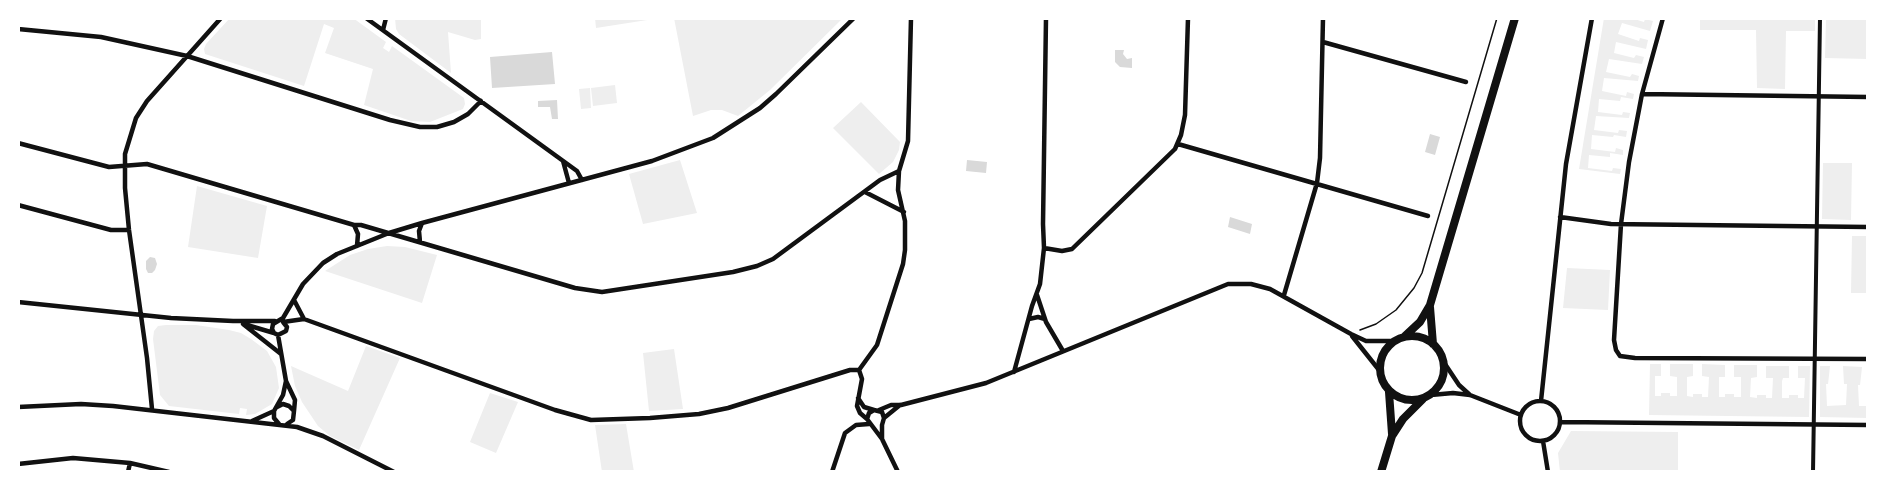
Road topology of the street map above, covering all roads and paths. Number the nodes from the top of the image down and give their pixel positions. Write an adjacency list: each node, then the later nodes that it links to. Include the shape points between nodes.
1 (221, 18): 19 (street)
2 (366, 18): 15 (street)
3 (378, 18): 15 (street)
4 (386, 18): 17 (street)
5 (854, 18): 30 (street, via 776,94 729,129 686,150)
6 (911, 18): 29 (street, via 908,141)
7 (1046, 18): 47 (street)
8 (1188, 18): 26 (street, via 1185,115)
9 (1323, 18): 18 (street)
10 (1497, 18): 61 (path, via 1422,273 1396,310)
11 (1515, 18): 52 (main road)
12 (1592, 18): 37 (street)
13 (1663, 18): 21 (street)
14 (1820, 18): 22 (street)
15 (377, 26): 17 (street)
16 (18, 29): 19 (street, via 101,38)
17 (383, 30): 24 (street)
18 (1323, 42): 20 (street); 32 (street)
19 (187, 56): 24 (street, via 420,127 437,128 454,122); 28 (street, via 136,118)
20 (1466, 82)
21 (1642, 94): 22 (street); 39 (street)
22 (1819, 97): 23 (street); 41 (street)
23 (1868, 97)
24 (481, 101): 27 (street)
25 (18, 143): 28 (street, via 109,167)
26 (1178, 144): 32 (street); 47 (street, via 1072,249)
27 (563, 161): 30 (street); 31 (street)
28 (125, 167): 40 (street, via 147,164); 43 (street)
29 (899, 171): 33 (street); 35 (street, via 898,190)
30 (582, 180): 31 (street)
31 (569, 183): 38 (street)
32 (1317, 183): 36 (street); 49 (street)
33 (865, 192): 35 (street); 45 (street, via 773,259 757,266 602,292 575,288)
34 (18, 205): 43 (street, via 111,230)
35 (904, 212): 70 (street, via 903,264 877,345)
36 (1428, 216)
37 (1560, 217): 39 (street); 79 (street)
38 (422, 223): 44 (street); 45 (street)
39 (1621, 224): 41 (street); 67 (street, via 1614,340 1620,356)
40 (354, 225): 44 (street); 46 (street)
41 (1817, 226): 42 (street); 67 (street)
42 (1868, 227)
43 (129, 230): 53 (street)
44 (389, 233): 45 (street); 46 (street)
45 (420, 242)
46 (357, 246): 50 (street, via 323,263)
47 (1044, 248): 48 (street)
48 (1038, 295): 55 (street); 56 (street)
49 (1284, 295): 61 (street); 65 (street, via 1251,284 1228,284)
50 (294, 300): 54 (street); 58 (street)
51 (18, 302): 53 (street)
52 (1430, 305): 62 (main road); 64 (main road)
53 (141, 316): 57 (street); 82 (street)
54 (304, 319): 58 (street); 70 (street, via 591,420 705,413)
55 (1029, 319): 56 (street); 72 (street)
56 (1045, 319): 65 (street)
57 (233, 321): 58 (street); 59 (street)
58 (280, 321): 60 (street, via 272,329); 60 (street, via 286,331)
59 (243, 324): 60 (street); 66 (street)
60 (276, 334): 66 (street)
61 (1351, 334): 63 (street, via 1366,340); 71 (street)
62 (1405, 336): 63 (main road); 64 (main road)
63 (1394, 341): 71 (main road, via 1381,357)
64 (1433, 344): 69 (main road)
65 (1064, 351): 72 (street)
66 (281, 354): 73 (street)
67 (1815, 359): 68 (street); 91 (street)
68 (1868, 359)
69 (1443, 361): 75 (main road, via 1439,386); 76 (street)
70 (859, 370): 77 (street, via 862,380)
71 (1379, 370): 74 (main road)
72 (1014, 372): 80 (street)
73 (286, 381): 83 (street); 85 (street, via 295,400)
74 (1389, 392): 78 (main road, via 1411,401); 95 (main road)
75 (1431, 394): 76 (street); 78 (main road)
76 (1470, 395): 86 (street)
77 (858, 398): 84 (street, via 864,407); 90 (street, via 856,406)
78 (1423, 399): 95 (main road)
79 (1541, 401): 86 (street, via 1529,405); 89 (street, via 1555,407)
80 (901, 405): 84 (street); 87 (street)
81 (18, 407): 82 (street, via 81,404)
82 (152, 409): 88 (street)
83 (275, 409): 85 (street, via 283,404); 88 (street); 92 (street, via 274,418)
84 (877, 410): 87 (street); 90 (street, via 869,413)
85 (294, 411): 92 (street, via 293,420)
86 (1521, 415): 97 (street, via 1524,431 1534,440)
87 (884, 418): 93 (street)
88 (250, 422): 92 (street)
89 (1560, 422): 91 (street); 97 (street, via 1558,431)
90 (870, 424): 93 (street); 96 (street); 103 (street, via 856,425 845,433)
91 (1814, 424): 94 (street); 107 (street)
92 (282, 425): 102 (street, via 323,436)
93 (882, 425): 96 (street)
94 (1868, 425)
95 (1392, 436): 105 (main road)
96 (882, 439): 104 (street)
97 (1543, 441): 106 (street)
98 (130, 463): 99 (street, via 73,458); 100 (street); 101 (street)
99 (18, 464)
100 (128, 472)
101 (169, 472)
102 (394, 472)
103 (832, 472)
104 (898, 472)
105 (1381, 472)
106 (1548, 472)
107 (1813, 472)

